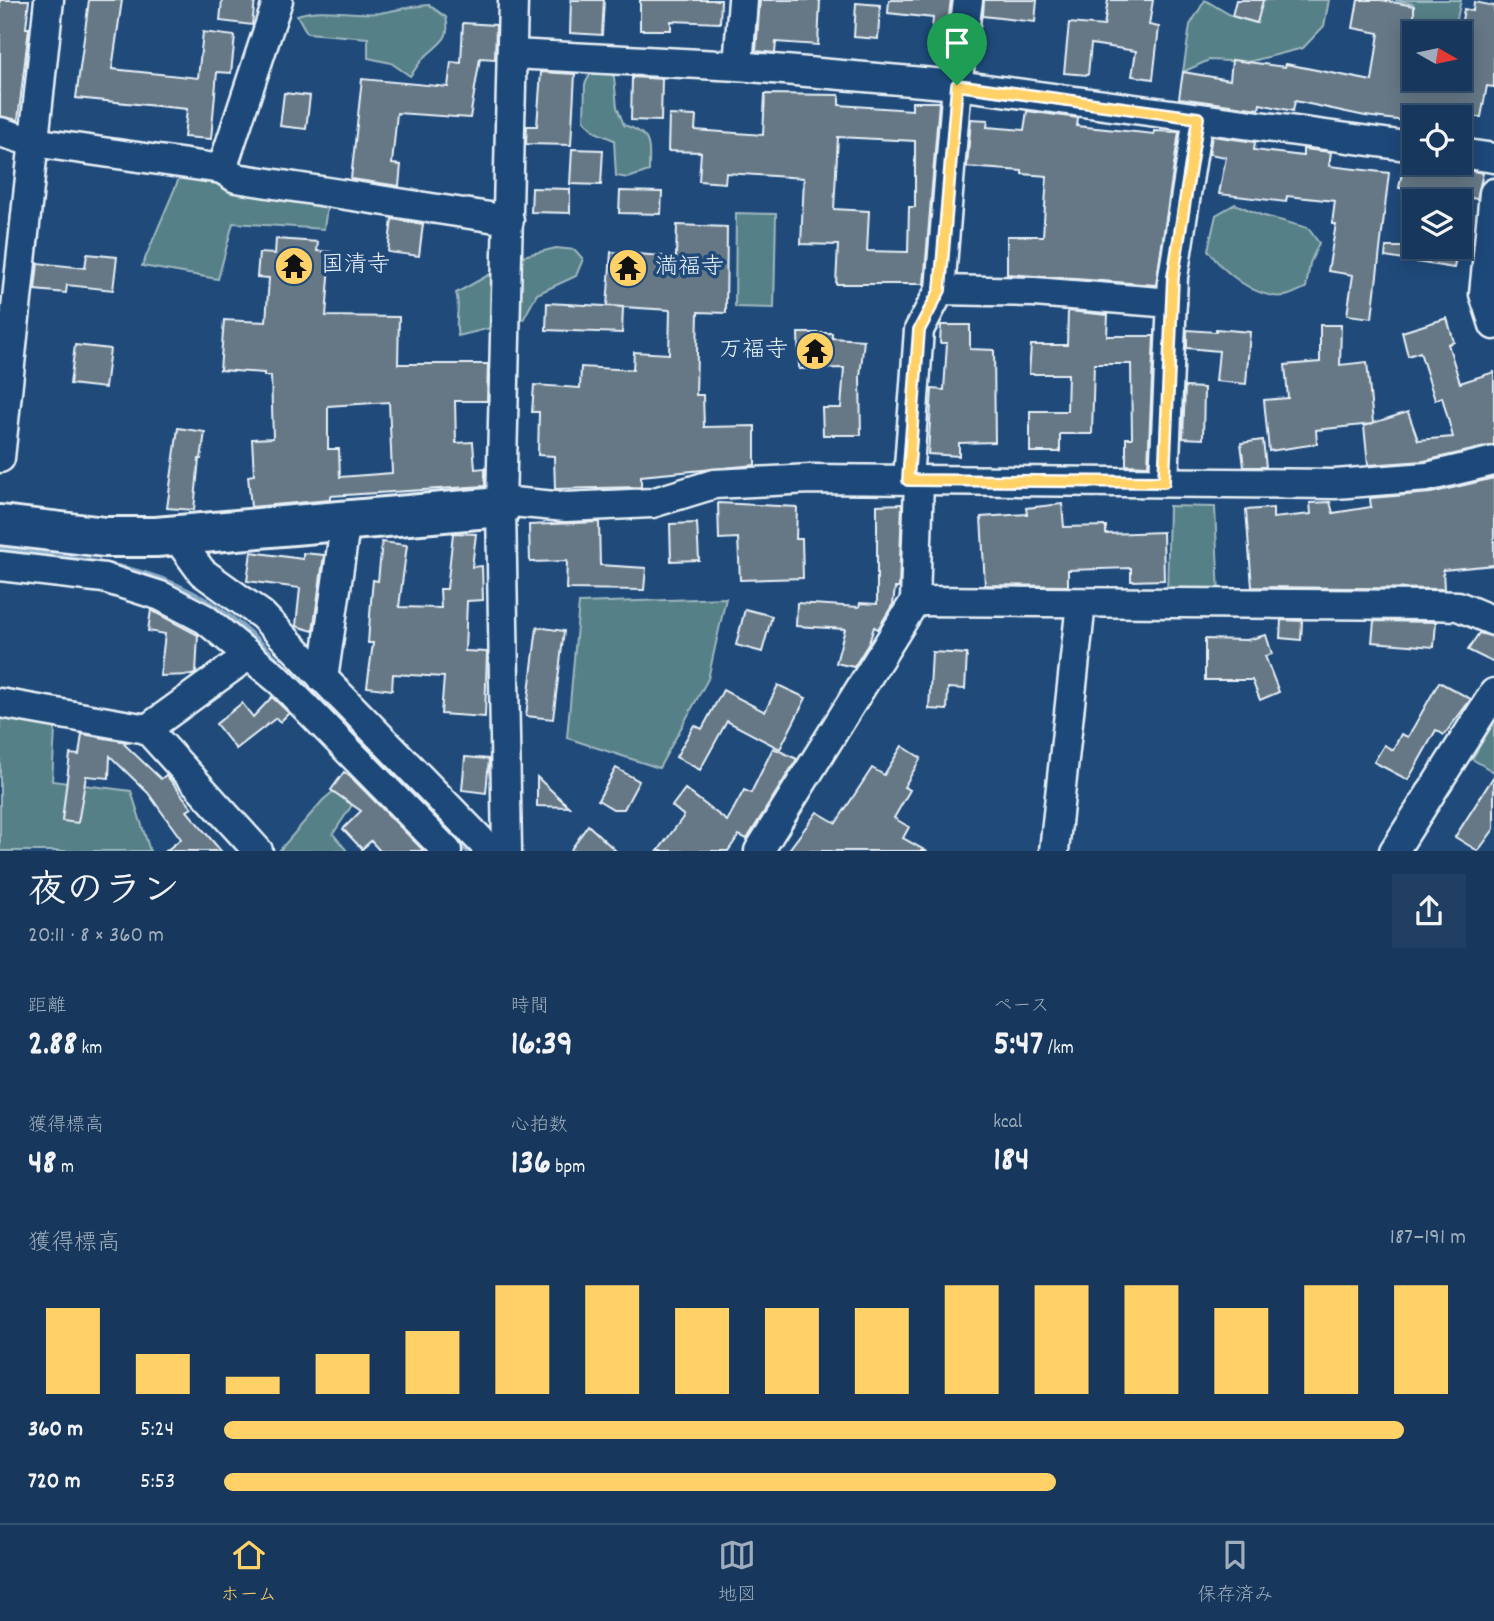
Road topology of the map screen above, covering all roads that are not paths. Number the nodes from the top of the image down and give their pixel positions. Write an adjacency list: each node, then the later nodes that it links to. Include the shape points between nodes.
1 (49, 0): 11 (street)
2 (278, 0): 15 (street)
3 (513, 0): 6 (street)
4 (743, 0): 7 (street)
5 (968, 0): 8 (street)
6 (513, 54): 7 (street); 17 (street)
7 (738, 66): 8 (street)
8 (957, 85): 9 (street); 18 (street)
9 (1198, 118): 12 (street); 19 (street)
10 (0, 132): 11 (street)
11 (33, 142): 15 (street); 21 (street)
12 (1402, 145)
13 (1472, 155): 14 (street)
14 (1494, 158)
15 (222, 169): 17 (street, via 236,178)
16 (1494, 193): 20 (street, via 1484,293)
17 (509, 220): 25 (street)
18 (940, 290): 19 (street); 23 (street, via 919,330)
19 (1172, 303): 24 (street)
20 (1494, 325)
21 (0, 458)
22 (1494, 461): 24 (street, via 1427,477 1335,484)
23 (914, 480): 24 (street); 25 (street, via 714,484 652,503); 30 (street)
24 (1164, 482)
25 (501, 504): 26 (street); 41 (street)
26 (346, 519): 28 (street); 34 (street)
27 (0, 525): 28 (street, via 105,537)
28 (175, 535): 34 (street, via 202,572 262,615)
29 (0, 566): 33 (street, via 104,579 161,596 205,619)
30 (915, 601): 31 (street); 42 (street)
31 (1081, 603): 32 (street, via 1458,606); 43 (street)
32 (1494, 621)
33 (249, 655): 37 (street); 39 (street)
34 (323, 679): 40 (street)
35 (1494, 693): 44 (street)
36 (0, 703): 37 (street)
37 (148, 729): 38 (street)
38 (258, 851)
39 (447, 851)
40 (491, 851)
41 (507, 851)
42 (759, 851)
43 (1054, 851)
44 (1395, 851)

